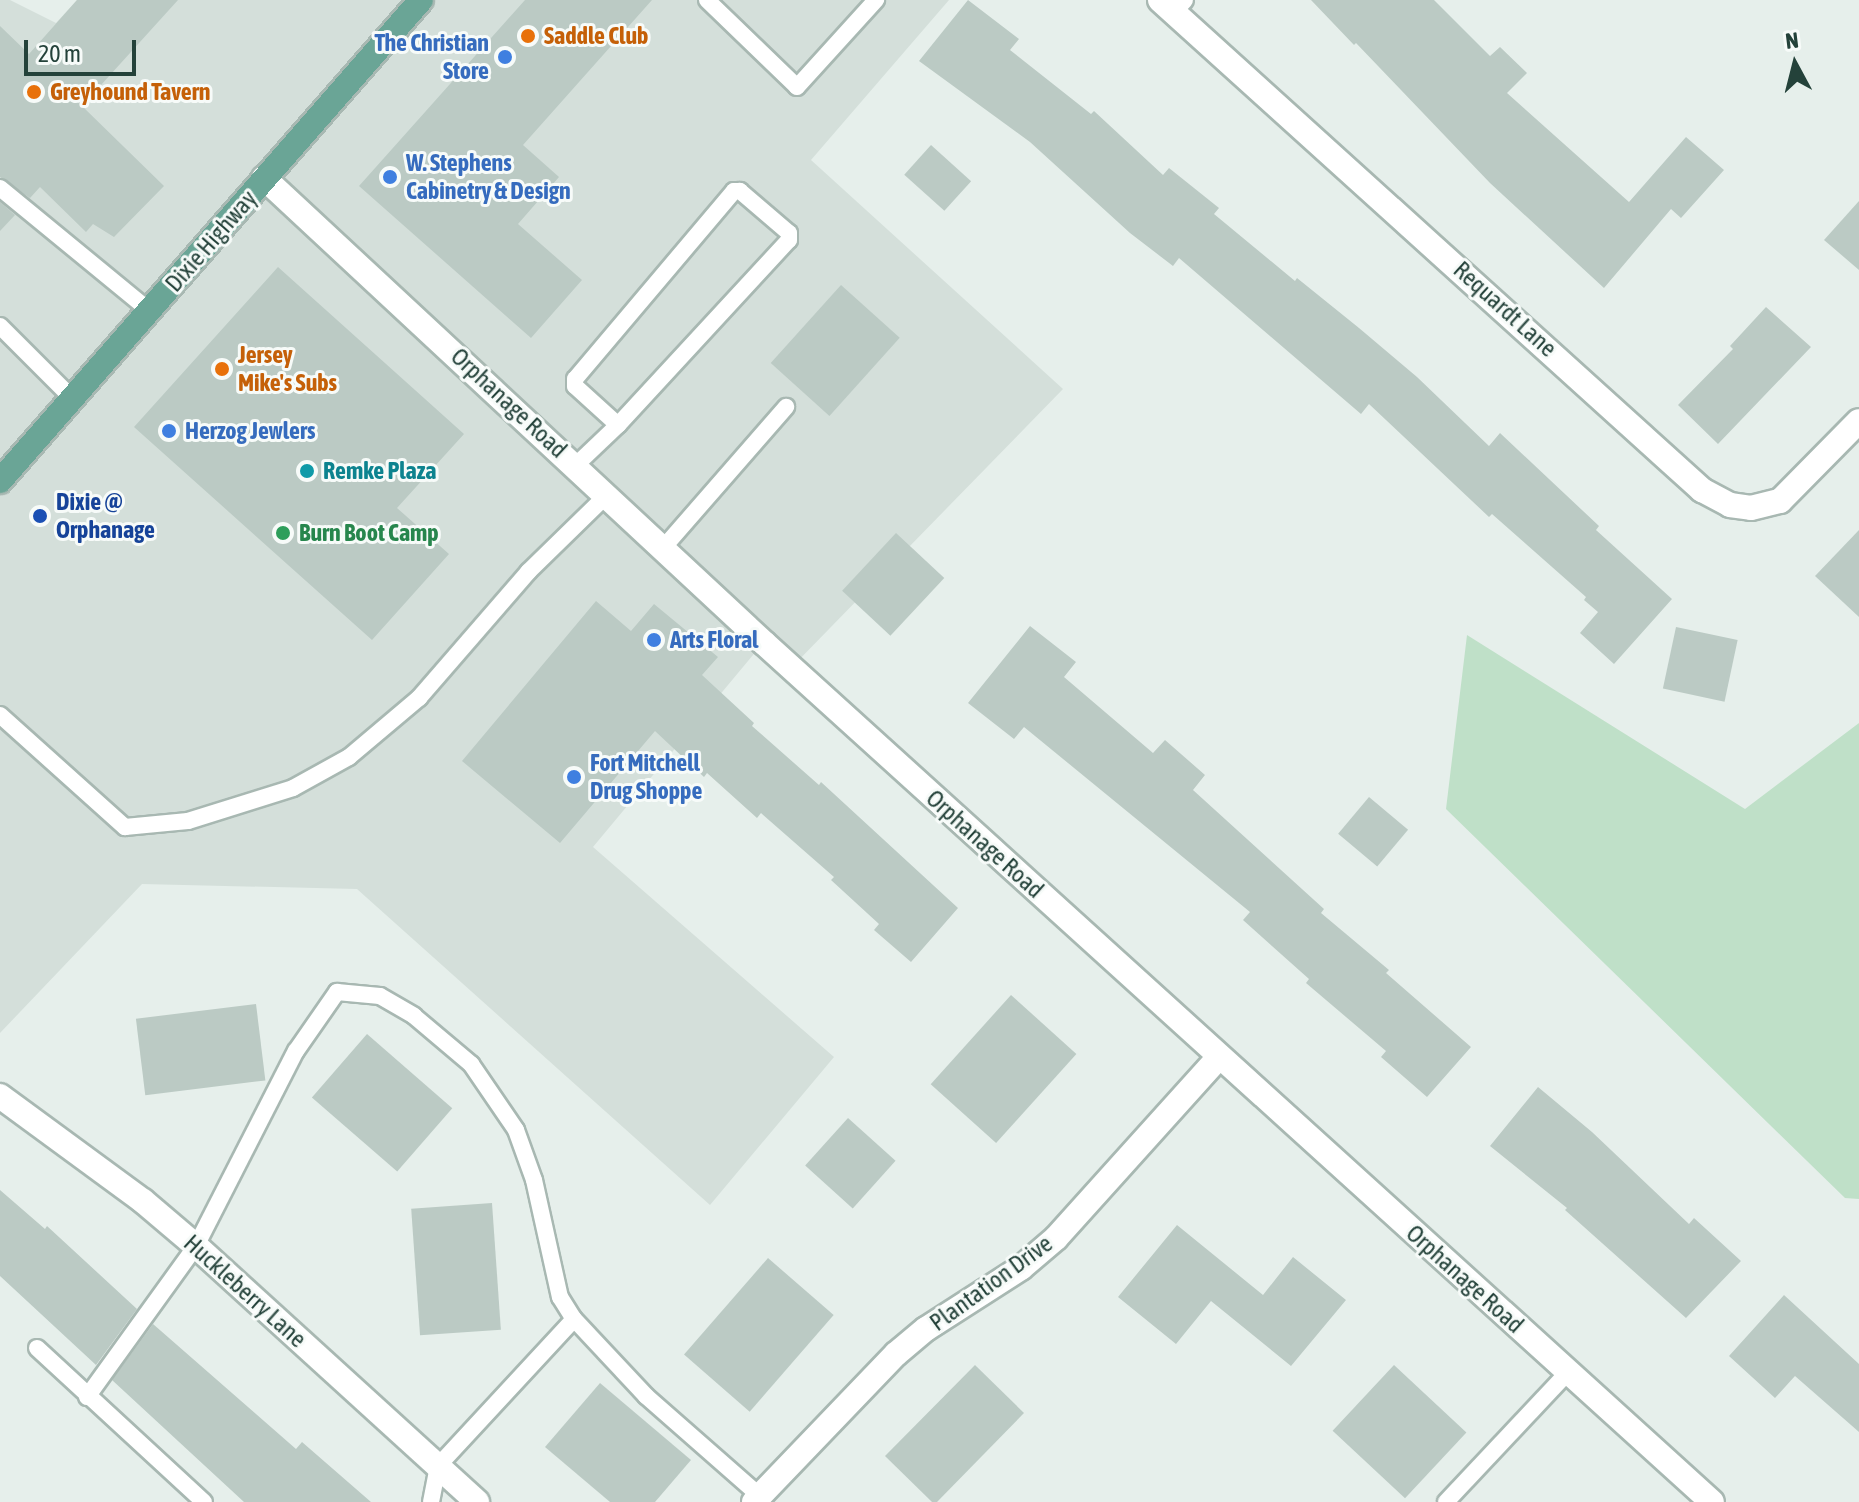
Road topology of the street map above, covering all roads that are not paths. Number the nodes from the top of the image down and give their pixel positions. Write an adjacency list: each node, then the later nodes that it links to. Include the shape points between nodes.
1 (421, 0): 5 (main road, Dixie Highway)
2 (707, 0): 3 (lane, via 797,87)
3 (876, 0)
4 (1173, 4): 11 (street, Requardt Lane, via 1702,490 1730,505 1751,508 1780,501)
5 (264, 178): 7 (main road, Dixie Highway); 13 (street, Orphanage Road)
6 (0, 188): 7 (lane)
7 (150, 311): 9 (main road, Dixie Highway)
8 (0, 326): 9 (lane)
9 (74, 400): 14 (main road, Dixie Highway)
10 (786, 407): 16 (lane)
11 (1859, 421)
12 (618, 425): 12 (lane, via 789,240 789,233 740,191 734,191 575,379 575,386); 13 (lane)
13 (576, 465): 15 (street, Orphanage Road)
14 (0, 481)
15 (608, 494): 16 (street, Orphanage Road); 17 (lane, via 528,572 419,698 349,757 293,788 188,821 125,827)
16 (664, 547): 18 (street, Orphanage Road)
17 (0, 715)
18 (1219, 1057): 23 (street, Orphanage Road); 26 (street, Plantation Drive, via 1056,1238 896,1354)
19 (0, 1096): 20 (street, Huckleberry Lane)
20 (196, 1246): 21 (lane, via 296,1051 337,992 380,996 414,1016 471,1064 516,1130 534,1180 560,1297); 24 (lane); 25 (street, Huckleberry Lane)
21 (574, 1319): 25 (lane); 26 (lane, via 646,1396)
22 (37, 1348): 24 (lane)
23 (1568, 1372): 27 (street, Orphanage Road); 31 (lane)
24 (87, 1397): 28 (lane)
25 (438, 1466): 29 (lane); 30 (street, Huckleberry Lane)
26 (757, 1499)
27 (1710, 1501)
28 (204, 1502)
29 (431, 1502)
30 (477, 1502)
31 (1446, 1502)

